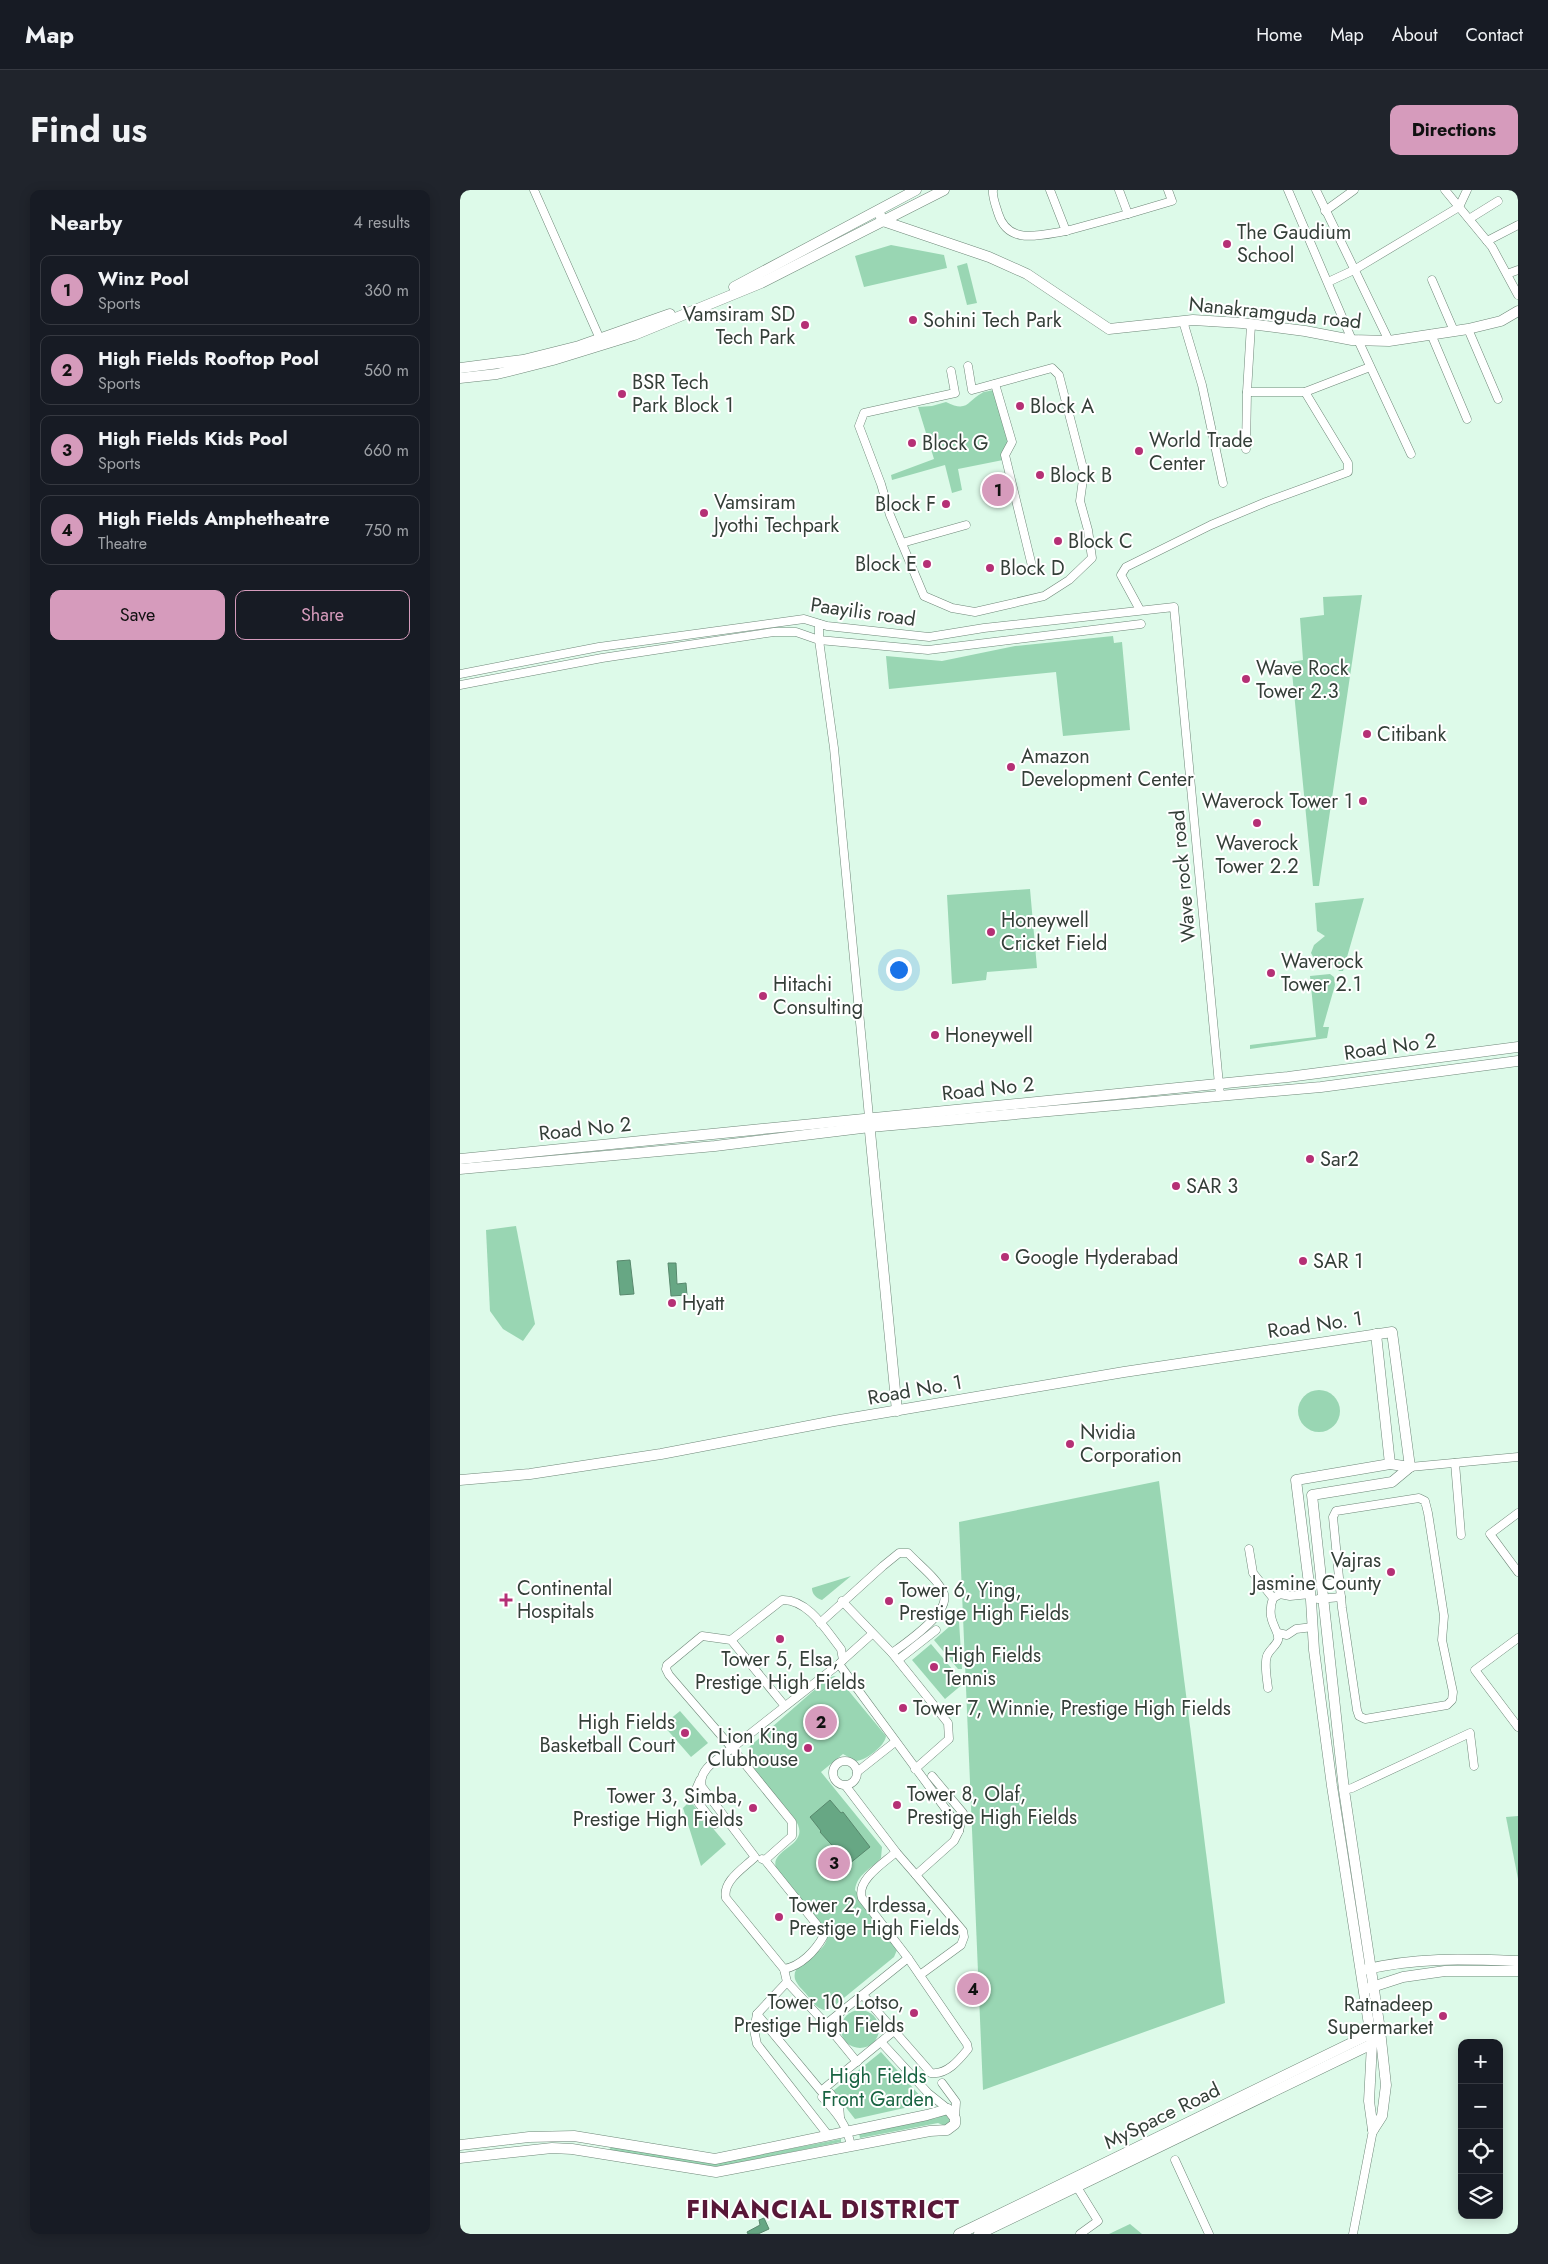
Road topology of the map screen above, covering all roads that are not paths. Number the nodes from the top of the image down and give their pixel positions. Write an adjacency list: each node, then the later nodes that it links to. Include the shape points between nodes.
1 (534, 190): 35 (street)
2 (944, 190): 19 (street)
3 (993, 190): 21 (street, via 1001,223 1008,231 1016,235)
4 (1050, 190): 21 (street)
5 (1118, 190): 17 (street)
6 (1168, 190): 17 (street, via 1172,201)
7 (1288, 190): 27 (street)
8 (1316, 190): 16 (street)
9 (1444, 190): 14 (street)
10 (1467, 190): 14 (street)
11 (910, 191): 15 (street)
12 (1351, 191): 16 (street)
13 (1498, 201): 18 (street)
14 (1460, 208): 18 (street); 23 (street)
15 (878, 211): 19 (street); 35 (street, via 741,285)
16 (1325, 211): 23 (street)
17 (1128, 214): 21 (street)
18 (1469, 219): 22 (street)
19 (883, 221): 30 (street, Nanakramguda road, via 989,256 1027,274 1109,329); 42 (street, via 761,283 634,335 497,374)
20 (1518, 225): 22 (street)
21 (1066, 231)
22 (1487, 240): 25 (street)
23 (1354, 270): 27 (street); 37 (street)
24 (1518, 270): 25 (street)
25 (1507, 274): 28 (street)
26 (1432, 280): 33 (street)
27 (1328, 282): 36 (street)
28 (1518, 295)
29 (1518, 311): 32 (street, Nanakramguda road, via 1501,321)
30 (1184, 320): 31 (street, Nanakramguda road); 52 (street)
31 (1251, 325): 36 (street, Nanakramguda road); 45 (street)
32 (1468, 330): 33 (street, Nanakramguda road); 48 (street)
33 (1454, 331): 34 (street, Nanakramguda road)
34 (1431, 334): 37 (street, Nanakramguda road); 49 (street)
35 (600, 339): 40 (street, via 523,360)
36 (1355, 340): 37 (street, Nanakramguda road); 39 (street)
37 (1389, 341)
38 (968, 366): 44 (street)
39 (1370, 367): 46 (street); 51 (street)
40 (460, 368)
41 (951, 371): 47 (street)
42 (460, 378)
43 (995, 384): 44 (street); 54 (street, via 1052,368 1060,375 1084,472 1080,501 1092,558 1069,580 1044,596 976,612 952,608 924,596); 55 (street, via 1012,442 1005,455)
44 (972, 390): 47 (street)
45 (1247, 392): 46 (street); 50 (street)
46 (1305, 392): 57 (street, via 1349,469 1345,474 1211,525 1126,567 1121,574)
47 (955, 393): 54 (street, via 864,413 859,426)
48 (1498, 399)
49 (1467, 419)
50 (1246, 449)
51 (1410, 454)
52 (1223, 483)
53 (966, 525): 54 (street)
54 (902, 543)
55 (1032, 566)
56 (1174, 607): 57 (street, Paayilis road); 67 (street, Wave rock road)
57 (1140, 610): 60 (street, Paayilis road)
58 (819, 624): 60 (street, Paayilis road); 61 (street); 63 (street, Paayilis road, via 804,619 628,643)
59 (1142, 624): 62 (street, Paayilis road)
60 (929, 637): 62 (street)
61 (819, 640): 62 (street, Paayilis road); 64 (street, Paayilis road, via 796,632 774,632 602,658); 69 (street, via 834,748)
62 (928, 650)
63 (460, 674)
64 (460, 685)
65 (1518, 1047): 67 (street, Road No 2, via 1338,1072)
66 (1518, 1061): 68 (street, Road No 2, via 1321,1087)
67 (1219, 1083): 68 (street, Wave rock road); 69 (street, Road No 2)
68 (1220, 1095): 69 (street, Road No 2)
69 (869, 1122): 70 (street, Road No 2); 71 (street, Road No 2, via 715,1146); 73 (street)
70 (460, 1159)
71 (460, 1169)
72 (1376, 1334): 73 (street, Road No. 1); 76 (street); 77 (street, Road No. 1, via 1392,1332)
73 (896, 1411): 78 (street, Road No. 1, via 662,1454 530,1474)
74 (1518, 1457): 75 (street)
75 (1455, 1463): 77 (street); 80 (street)
76 (1390, 1464): 77 (street); 85 (street, via 1296,1480)
77 (1410, 1467): 84 (street, via 1392,1482 1312,1495)
78 (460, 1480)
79 (1518, 1513): 82 (street, via 1490,1534)
80 (1461, 1536)
81 (1249, 1549): 87 (street, via 1253,1573)
82 (1518, 1572)
83 (1339, 1582): 84 (street); 86 (street); 86 (street, via 1333,1518 1336,1511 1419,1498 1425,1501 1444,1616 1442,1640 1452,1700 1447,1705 1365,1719 1359,1716)
84 (1322, 1585): 88 (street)
85 (1311, 1596): 87 (street, via 1280,1594); 88 (street); 91 (street)
86 (1341, 1597): 88 (street)
87 (1272, 1598): 93 (street, via 1270,1617)
88 (1324, 1599): 111 (street)
89 (842, 1601): 90 (street); 94 (street); 97 (street, via 899,1553 908,1553 937,1584 945,1601 940,1612)
90 (820, 1623): 96 (street, via 798,1602 782,1600); 99 (street, via 841,1648)
91 (1313, 1626): 93 (street, via 1296,1629 1286,1635); 121 (street, via 1330,1767)
92 (936, 1630): 98 (street)
93 (1278, 1633): 100 (street, via 1278,1640 1266,1656)
94 (872, 1634): 97 (street); 99 (street)
95 (1518, 1638): 102 (street, via 1475,1670)
96 (732, 1640): 101 (street); 104 (street, via 702,1636 667,1665 666,1670)
97 (892, 1654): 98 (street)
98 (898, 1660): 106 (street, via 948,1723 950,1731 943,1746)
99 (841, 1662): 101 (street); 103 (street)
100 (1268, 1688)
101 (784, 1706): 104 (street)
102 (1518, 1727)
103 (895, 1742): 106 (street); 107 (street)
104 (732, 1748): 109 (street, via 704,1770); 116 (street, via 792,1822 792,1836)
105 (1474, 1766): 111 (street, via 1470,1733)
106 (915, 1769): 113 (street, via 956,1822)
107 (857, 1772): 110 (street, via 852,1782); 110 (street, via 849,1761 835,1765 833,1777)
108 (932, 1776): 113 (street, via 963,1813)
109 (700, 1780): 112 (street, via 694,1796); 115 (street)
110 (845, 1785): 114 (street)
111 (1344, 1790): 121 (street)
112 (715, 1824)
113 (959, 1831): 117 (street, via 954,1841)
114 (896, 1852): 117 (street); 118 (street, via 862,1884 860,1892)
115 (755, 1857): 116 (street); 120 (street, via 724,1891 726,1898)
116 (765, 1860): 120 (street, via 813,1919 823,1937 816,1950)
117 (916, 1875): 123 (street, via 964,1937 961,1945)
118 (908, 1958): 123 (street); 126 (street)
119 (1518, 1961): 121 (street, via 1447,1958)
120 (784, 1969): 124 (street)
121 (1364, 1970): 125 (street)
122 (1518, 1971): 125 (street, via 1445,1971 1403,1977)
123 (920, 1975): 129 (street, via 968,2048 953,2065 937,2074 931,2073)
124 (787, 1982): 127 (street); 128 (street)
125 (1368, 1988): 130 (street)
126 (863, 1995): 128 (street); 129 (street)
127 (756, 2014): 132 (street, via 821,2091); 138 (street, via 754,2030 761,2051)
128 (826, 2024): 132 (street)
129 (894, 2031): 131 (street)
130 (1376, 2037): 136 (street, via 1369,2101); 136 (street, via 1386,2085 1382,2116); 145 (street, MySpace Road); 146 (street, MySpace Road)
131 (881, 2042): 132 (street); 135 (street, via 928,2094)
132 (856, 2062)
133 (942, 2083): 135 (street, via 956,2102)
134 (826, 2095): 137 (street)
135 (951, 2114): 137 (street); 141 (street, via 954,2124 946,2130)
136 (1373, 2130): 150 (street)
137 (848, 2131): 138 (street); 141 (street)
138 (828, 2135): 139 (street, via 715,2158)
139 (600, 2140): 140 (street, via 552,2135); 142 (street)
140 (460, 2145)
141 (851, 2146): 142 (street, via 716,2172)
142 (597, 2154): 143 (street, via 552,2148)
143 (460, 2158)
144 (1175, 2160): 149 (street)
145 (1077, 2187): 147 (street, MySpace Road); 148 (street, via 1098,2221)
146 (959, 2234)
147 (979, 2234)
148 (1080, 2234)
149 (1209, 2234)
150 (1353, 2234)

